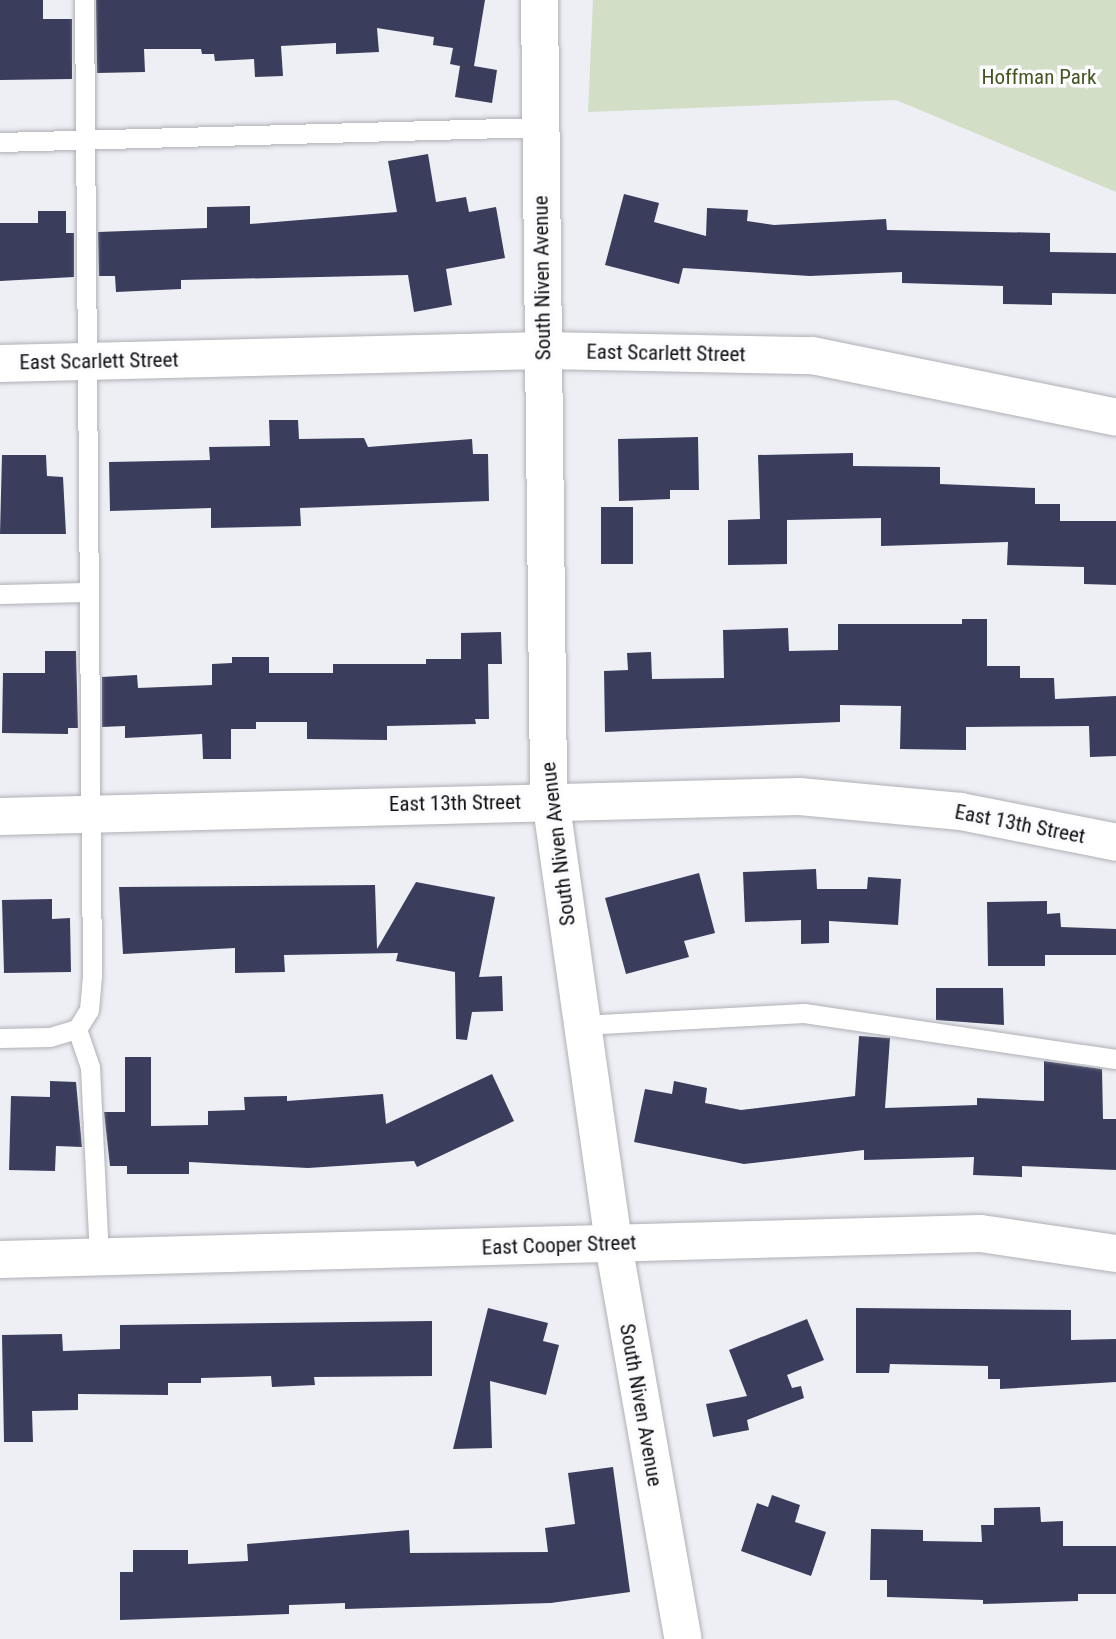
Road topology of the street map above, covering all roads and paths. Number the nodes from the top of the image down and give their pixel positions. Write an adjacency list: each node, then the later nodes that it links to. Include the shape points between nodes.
1 (84, 0): 4 (lane)
2 (539, 0): 3 (street, South Niven Avenue)
3 (539, 127): 4 (lane); 6 (street, South Niven Avenue)
4 (86, 139): 5 (lane); 7 (lane)
5 (0, 142)
6 (543, 350): 7 (street, East Scarlett Street); 9 (street, East Scarlett Street, via 812,355); 12 (street, South Niven Avenue)
7 (86, 361): 8 (street, East Scarlett Street); 10 (lane)
8 (0, 363)
9 (1116, 417)
10 (86, 592): 11 (lane); 13 (lane)
11 (0, 594)
12 (550, 801): 13 (street, East 13th Street); 15 (street, East 13th Street, via 800,796 960,811); 16 (street, South Niven Avenue)
13 (89, 814): 14 (street, East 13th Street); 17 (lane, via 92,977 89,1010)
14 (0, 816)
15 (1116, 842)
16 (582, 1025): 19 (lane, via 804,1013); 20 (street, South Niven Avenue)
17 (77, 1029): 18 (lane, via 50,1037); 22 (lane, via 90,1066)
18 (0, 1038)
19 (1116, 1059)
20 (613, 1244): 21 (street, East Cooper Street, via 980,1233); 22 (street, East Cooper Street); 24 (street, South Niven Avenue)
21 (1116, 1253)
22 (99, 1256): 23 (street, East Cooper Street)
23 (0, 1259)
24 (684, 1639)

